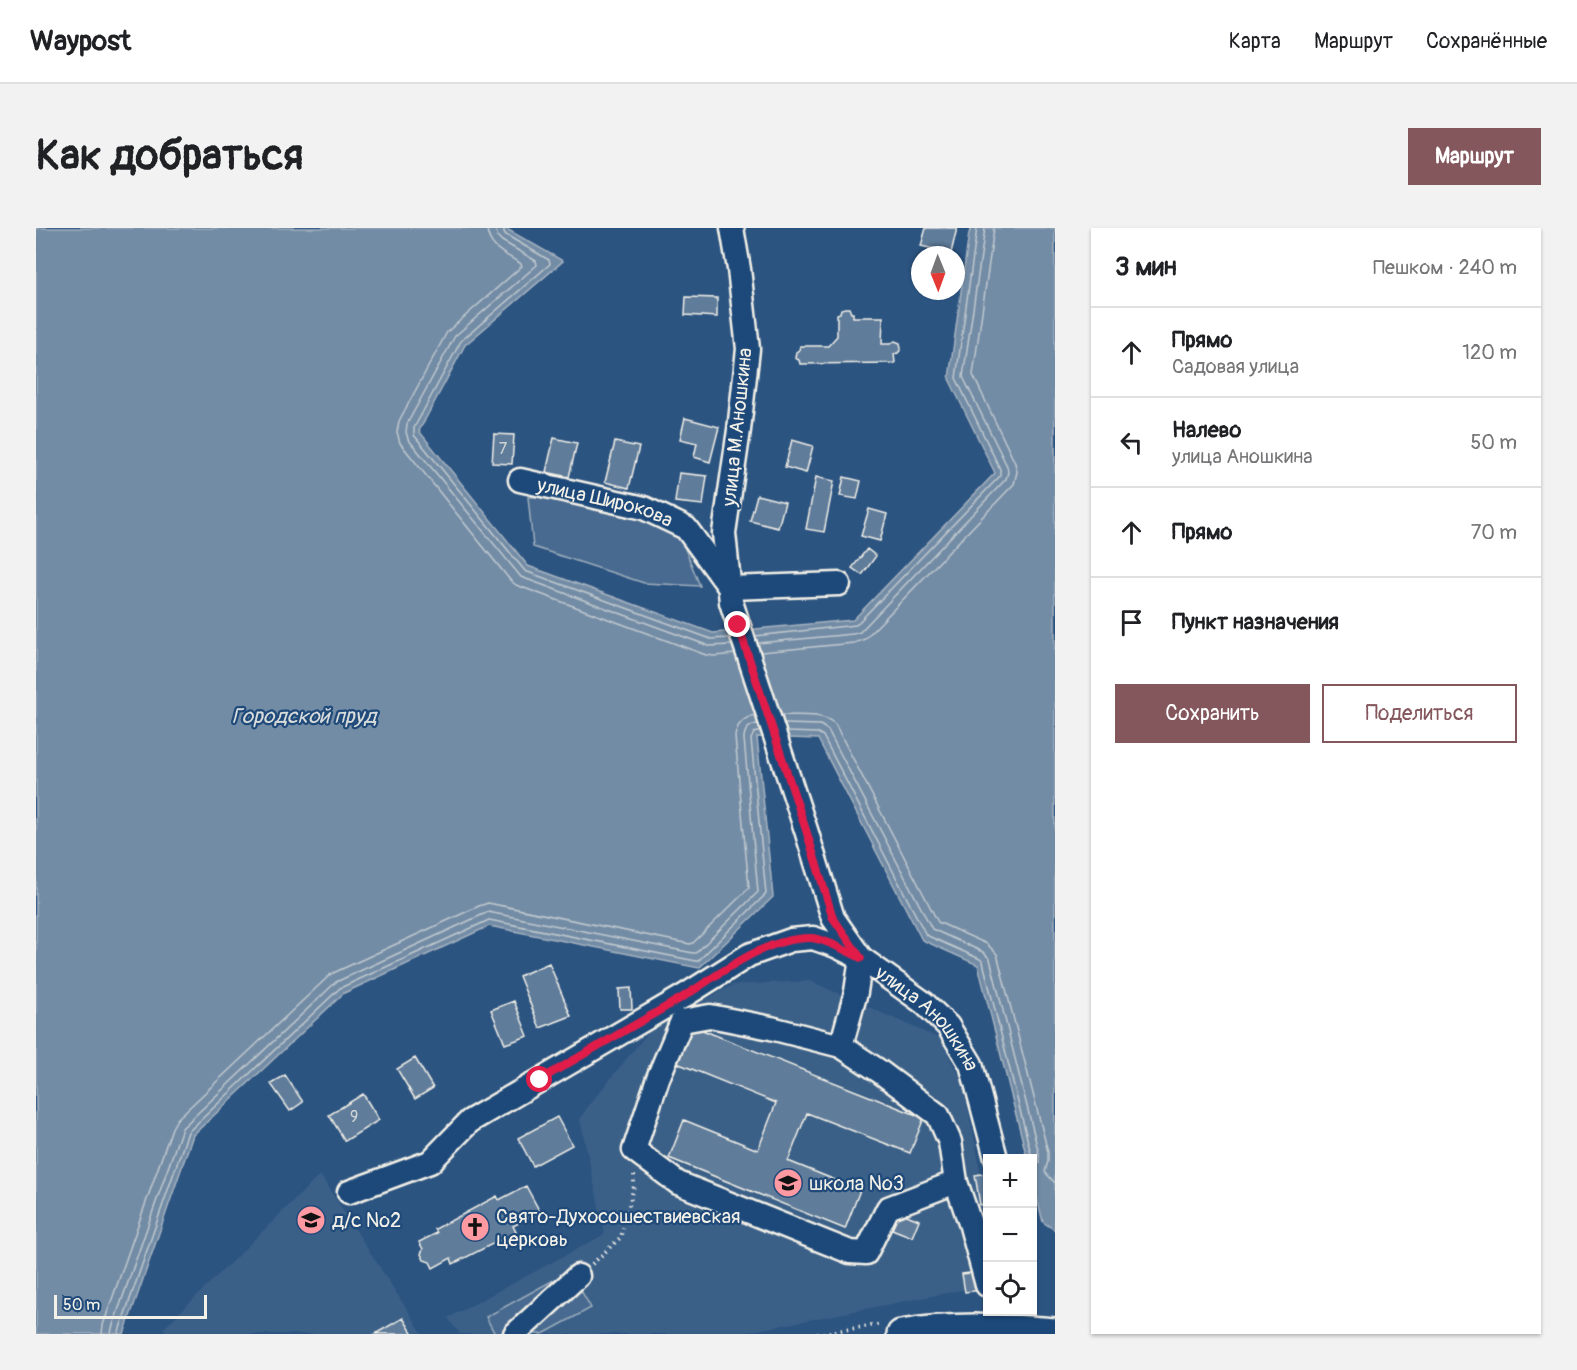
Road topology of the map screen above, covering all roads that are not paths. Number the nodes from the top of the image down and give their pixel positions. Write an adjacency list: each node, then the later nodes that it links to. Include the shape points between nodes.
1 (732, 228): 4 (street, улица М.Аношкина, via 748,349 724,533)
2 (520, 480): 4 (street, улица Широкова, via 645,507 686,528)
3 (839, 584): 4 (street)
4 (730, 588): 5 (street, улица М.Аношкина)
5 (738, 625): 6 (street, улица Аношкина, via 833,918)
6 (861, 958): 7 (street, via 856,992); 8 (street, улица Аношкина, via 924,1003 948,1026 970,1064); 10 (street, via 813,938 791,940 749,955 471,1121 430,1162)
7 (840, 1046): 9 (street, via 938,1115 950,1142); 9 (street, via 711,1016 682,1021 634,1150 678,1183 850,1252 866,1253 888,1208)
8 (995, 1154)
9 (956, 1182): 11 (street)
10 (349, 1192)
11 (983, 1270)
12 (578, 1276): 16 (street)
13 (996, 1320): 14 (main road); 17 (main road)
14 (1023, 1320): 15 (main road)
15 (1055, 1332)
16 (515, 1334)
17 (901, 1334)

